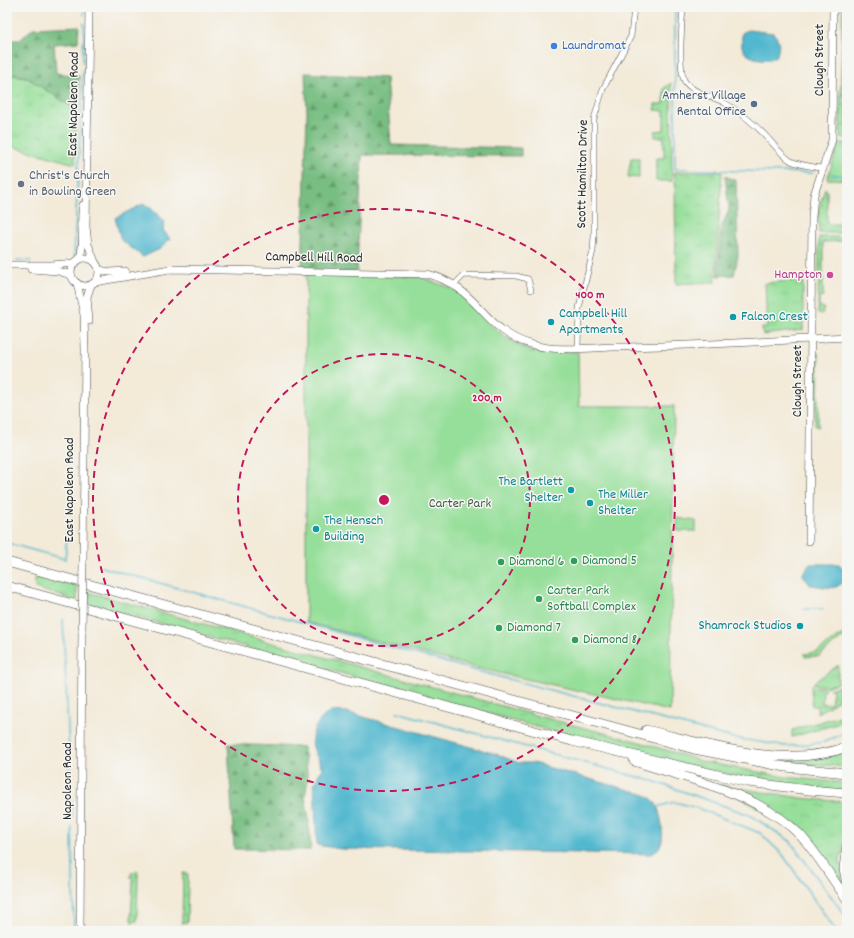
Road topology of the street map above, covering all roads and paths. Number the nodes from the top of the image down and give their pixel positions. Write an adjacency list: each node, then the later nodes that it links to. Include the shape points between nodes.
1 (89, 7): 6 (main road, East Napoleon Road)
2 (634, 7): 20 (street, Scott Hamilton Drive, via 631,36 603,89 594,119 593,251 579,308)
3 (683, 7): 5 (street, via 682,70 686,84 736,110 792,161)
4 (833, 7): 5 (main road, Clough Street, via 832,140)
5 (824, 170): 19 (main road, Clough Street, via 814,195 812,217)
6 (85, 202): 7 (main road, East Napoleon Road, via 81,216 82,248); 8 (main road, East Napoleon Road, via 86,236)
7 (77, 262): 8 (main road, via 87,259); 10 (main road); 13 (main road, via 72,268)
8 (94, 262): 12 (main road)
9 (7, 265): 10 (main road)
10 (19, 265): 13 (main road)
11 (170, 269): 12 (main road, Campbell Hill Road, via 162,267 114,272); 15 (main road, Campbell Hill Road); 16 (main road, Campbell Hill Road, via 416,274 438,277)
12 (99, 270): 15 (main road, via 99,276)
13 (71, 275): 14 (main road)
14 (76, 283): 15 (main road, via 85,286); 21 (main road, East Napoleon Road, via 84,315)
15 (93, 283): 21 (main road, East Napoleon Road, via 87,297 89,329)
16 (454, 285): 17 (street, via 464,275 516,276 528,279); 20 (main road, Campbell Hill Road, via 467,294 497,327 515,339 549,348)
17 (531, 290)
18 (847, 337): 19 (main road, Campbell Hill Road)
19 (811, 339): 20 (main road, Campbell Hill Road, via 677,346); 22 (main road, Clough Street)
20 (578, 347)
21 (85, 350): 25 (main road, East Napoleon Road, bridge)
22 (809, 541)
23 (7, 562): 26 (highway)
24 (7, 586): 27 (highway)
25 (82, 630): 34 (main road, Napoleon Road)
26 (580, 718): 28 (highway, via 634,727 730,749 780,756 813,755); 29 (highway, via 743,760 806,770)
27 (572, 741): 30 (highway, via 748,782); 33 (highway, via 728,792 774,814 792,827 809,846)
28 (847, 747)
29 (847, 773)
30 (847, 793)
31 (847, 846): 32 (highway, via 844,868)
32 (847, 885)
33 (847, 899)
34 (80, 931)

